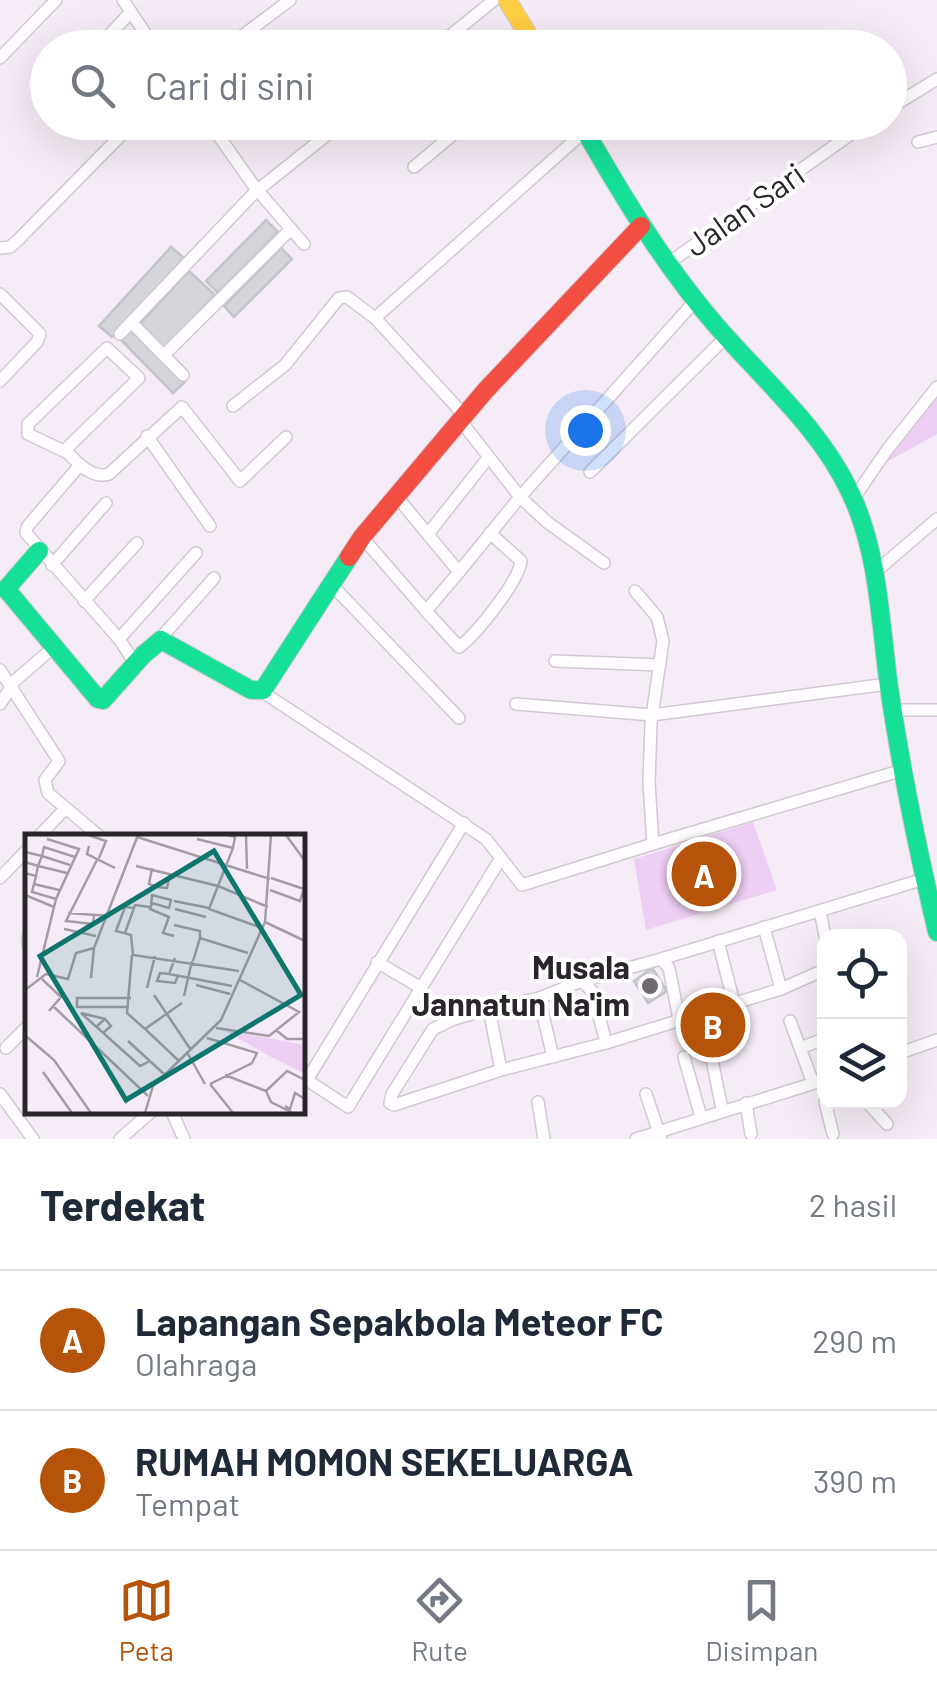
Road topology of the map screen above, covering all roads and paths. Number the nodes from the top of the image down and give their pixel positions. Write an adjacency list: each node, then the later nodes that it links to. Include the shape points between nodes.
1 (56, 0): 12 (street)
2 (122, 0): 6 (street)
3 (290, 0): 9 (street)
4 (494, 0): 10 (street)
5 (507, 0): 11 (street)
6 (130, 13): 7 (street); 8 (street)
7 (113, 30)
8 (142, 30)
9 (250, 30)
10 (457, 30)
11 (525, 30)
12 (0, 58)
13 (937, 80): 14 (street)
14 (907, 98)
15 (937, 137): 23 (street)
16 (116, 140): 29 (street, via 10,248)
17 (221, 140): 25 (street)
18 (321, 140): 25 (street)
19 (446, 140): 24 (street)
20 (568, 140): 33 (street)
21 (590, 140): 26 (street)
22 (843, 140): 30 (street, Jalan Sari)
23 (918, 142)
24 (414, 167)
25 (256, 188): 27 (street); 34 (street)
26 (642, 226): 30 (street); 42 (street)
27 (291, 230): 28 (street); 37 (street)
28 (304, 244)
29 (0, 248)
30 (670, 262): 32 (street)
31 (0, 294): 38 (street, via 40,334)
32 (695, 301): 36 (street); 50 (street)
33 (375, 318): 41 (street, via 339,298 285,365); 42 (street)
34 (131, 322): 35 (street); 37 (street)
35 (120, 334)
36 (726, 337): 48 (street); 51 (street, via 817,438)
37 (164, 355): 39 (street)
38 (2, 375)
39 (183, 375)
40 (937, 387): 51 (street)
41 (233, 406)
42 (462, 417): 46 (street); 49 (street)
43 (148, 436): 44 (street, via 184,408 240,481); 47 (street, via 106,475); 54 (street)
44 (286, 437)
45 (68, 454): 45 (street, via 28,434 28,424 109,348 139,380 69,445); 47 (street)
46 (488, 458): 50 (street); 56 (street)
47 (80, 466): 60 (street, via 26,527)
48 (590, 472)
49 (397, 496): 56 (street); 57 (street)
50 (520, 497): 55 (street); 61 (street)
51 (854, 498): 63 (street)
52 (106, 503): 60 (street)
53 (937, 519): 63 (street)
54 (210, 526)
55 (490, 533): 62 (street); 69 (street, via 521,561 520,568 464,644 456,646)
56 (428, 534): 62 (street)
57 (362, 537): 65 (street); 69 (street)
58 (136, 543): 68 (street)
59 (196, 553): 70 (street)
60 (45, 558): 66 (street); 68 (street)
61 (604, 563)
62 (459, 572): 69 (street)
63 (874, 573): 77 (street)
64 (214, 578): 71 (street)
65 (330, 583): 79 (street); 85 (street)
66 (3, 587): 72 (street)
67 (635, 591): 75 (street, via 662,629)
68 (84, 601): 70 (street)
69 (426, 612)
70 (119, 639): 74 (street)
71 (159, 640): 74 (street); 79 (street)
72 (55, 646): 74 (street, via 100,700); 78 (street)
73 (555, 660): 75 (street)
74 (135, 663)
75 (660, 665): 84 (street)
76 (0, 670): 78 (street)
77 (888, 684): 82 (street); 84 (street)
78 (11, 685): 80 (street); 87 (street, via 59,761 45,780)
79 (260, 691): 88 (street)
80 (0, 704)
81 (516, 704): 84 (street)
82 (892, 710): 83 (street); 86 (street)
83 (937, 710)
84 (652, 715): 91 (street)
85 (460, 718)
86 (903, 770): 91 (street); 95 (street)
87 (65, 808): 89 (street); 90 (street)
88 (464, 823): 93 (street); 102 (street)
89 (41, 834)
90 (98, 834)
91 (653, 844): 93 (street, via 524,885)
92 (25, 851): 94 (street)
93 (501, 858): 105 (street)
94 (0, 878)
95 (924, 879): 96 (street); 99 (street)
96 (820, 910): 97 (street); 98 (street)
97 (764, 927): 100 (street); 106 (street)
98 (824, 929)
99 (937, 932)
100 (718, 942): 101 (street); 108 (street)
101 (661, 958): 104 (street); 110 (street)
102 (378, 962): 105 (street); 105 (street, via 307,1080 348,1107)
103 (817, 973): 106 (street)
104 (582, 981): 107 (street); 115 (street, via 592,992)
105 (421, 988)
106 (781, 988): 108 (street)
107 (539, 998): 109 (street); 121 (street)
108 (734, 1003): 110 (street)
109 (489, 1009): 122 (street); 122 (street, via 433,1030 390,1103)
110 (679, 1019): 115 (street)
111 (790, 1021): 117 (street)
112 (25, 1029): 116 (street)
113 (937, 1040): 118 (street)
114 (817, 1042): 117 (street)
115 (606, 1043): 121 (street)
116 (6, 1048)
117 (800, 1048): 123 (street)
118 (907, 1051)
119 (712, 1055): 129 (street)
120 (684, 1056): 134 (street)
121 (553, 1057): 122 (street)
122 (501, 1070)
123 (817, 1078)
124 (817, 1082): 128 (street)
125 (0, 1094): 140 (street)
126 (646, 1094): 136 (street)
127 (538, 1102): 142 (street)
128 (746, 1103): 129 (street); 137 (street)
129 (722, 1109): 134 (street)
130 (827, 1109): 138 (street)
131 (873, 1109): 135 (street)
132 (149, 1114): 139 (street)
133 (173, 1114): 141 (street)
134 (701, 1116): 136 (street)
135 (887, 1124)
136 (660, 1134): 143 (street)
137 (751, 1134)
138 (833, 1134)
139 (127, 1137)
140 (33, 1139)
141 (184, 1139)
142 (544, 1139)
143 (636, 1139)

